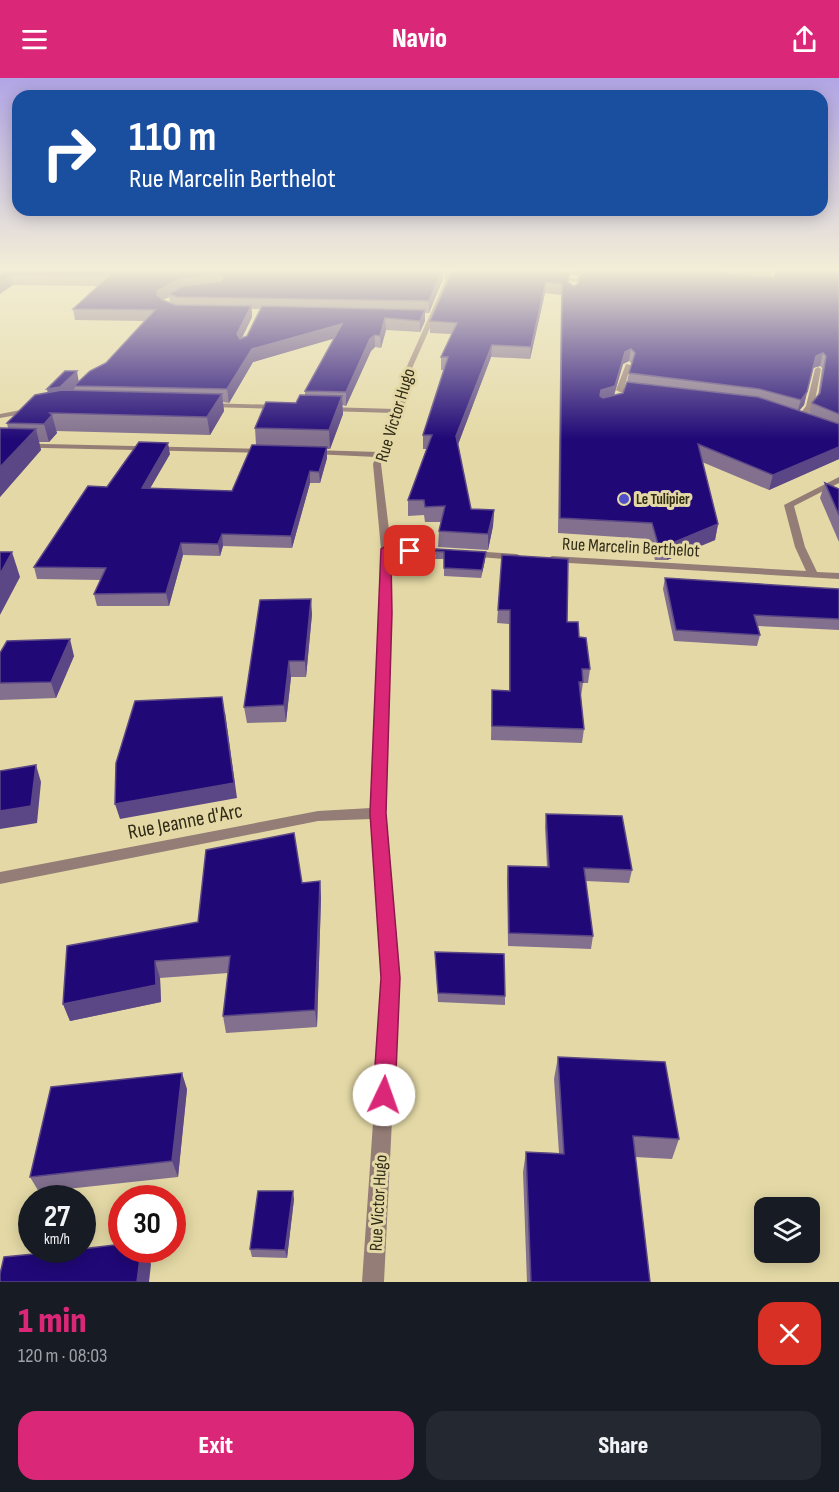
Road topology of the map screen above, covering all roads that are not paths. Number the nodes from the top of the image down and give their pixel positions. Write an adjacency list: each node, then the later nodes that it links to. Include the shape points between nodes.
1 (427, 327): 9 (street, Rue Victor Hugo, via 406,375 405,394)
2 (628, 365): 4 (street, via 620,393)
3 (818, 369): 12 (street, via 810,406)
4 (643, 393)
5 (202, 405): 7 (street)
6 (45, 407): 11 (street)
7 (293, 407)
8 (316, 408): 9 (street)
9 (398, 411): 17 (street, Rue Victor Hugo)
10 (789, 415): 12 (street)
11 (0, 416)
12 (800, 418): 13 (street)
13 (820, 427)
14 (0, 445): 15 (street)
15 (279, 452)
16 (302, 452): 17 (street)
17 (380, 455): 19 (street, Rue Victor Hugo, via 377,464)
18 (839, 480): 22 (street, via 789,505 800,547)
19 (386, 549): 20 (street); 24 (street, Rue Victor Hugo)
20 (528, 558)
21 (540, 558): 22 (street, Rue Marcelin Berthelot)
22 (813, 574): 23 (street, Rue Marcelin Berthelot)
23 (839, 576)
24 (378, 813): 25 (street, Rue Jeanne d'Arc, via 318,816); 26 (street, Rue Victor Hugo, via 391,978)
25 (0, 878)
26 (373, 1282)

